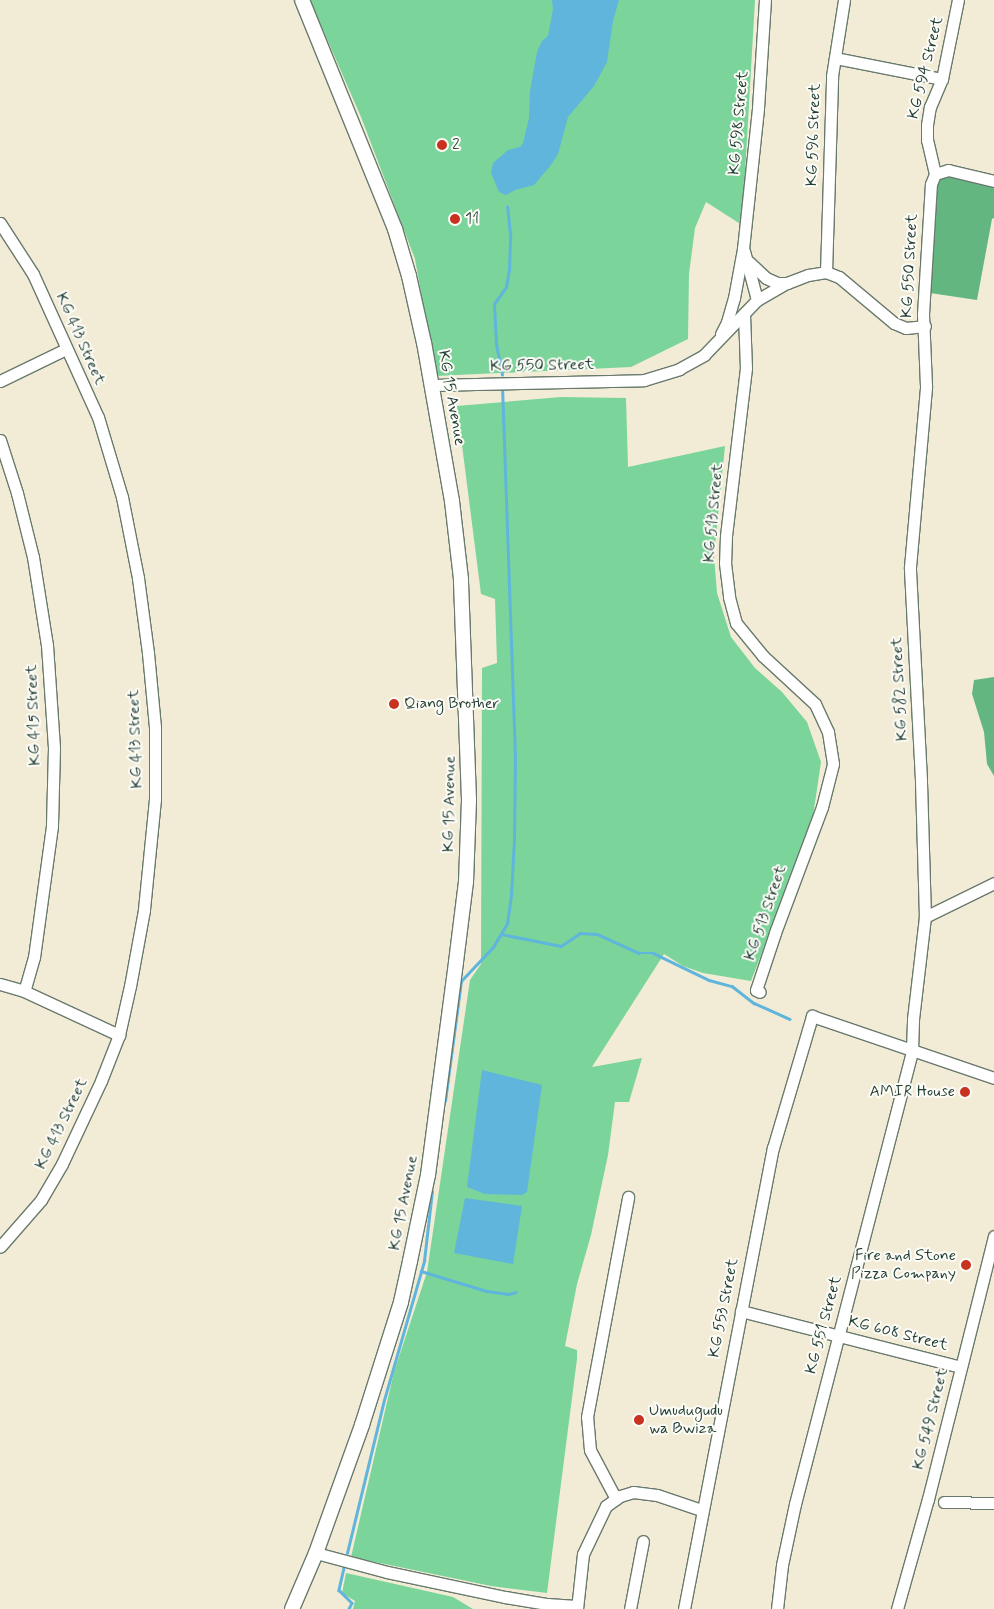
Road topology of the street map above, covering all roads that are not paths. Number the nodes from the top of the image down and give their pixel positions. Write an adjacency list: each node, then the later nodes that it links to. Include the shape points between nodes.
1 (302, 0): 20 (main road, KG 15 Avenue, via 395,229 409,276)
2 (765, 0): 10 (street, KG 598 Street)
3 (844, 0): 5 (street, KG 596 Street)
4 (958, 0): 6 (street, KG 594 Street)
5 (835, 58): 6 (street); 11 (street, KG 596 Street, via 829,124)
6 (942, 79): 7 (street, KG 594 Street, via 930,107 927,125)
7 (935, 174): 8 (street, via 948,170); 16 (street, KG 550 Street, via 927,219)
8 (994, 181)
9 (0, 223): 18 (street, KG 413 Street, via 33,274)
10 (745, 254): 12 (street, KG 598 Street); 13 (street, via 766,278); 14 (street, KG 598 Street)
11 (826, 272): 13 (street, KG 550 Street); 16 (street, KG 550 Street, via 838,277 894,323 906,328)
12 (737, 282): 14 (street); 17 (street, KG 598 Street, via 727,322)
13 (787, 283): 14 (street, KG 550 Street)
14 (757, 300): 15 (street, KG 550 Street)
15 (744, 314): 17 (street, KG 550 Street); 26 (street, KG 513 Street, via 746,368 725,554 728,597 736,623 763,656 814,704 828,732 833,764 822,807 756,990)
16 (925, 326): 23 (street, KG 582 Street, via 926,386 910,567)
17 (714, 346): 20 (street, KG 550 Street, via 679,369 644,380)
18 (66, 349): 19 (street); 27 (street, KG 413 Street, via 98,417 122,497 139,588 155,727 155,799 144,910)
19 (0, 381)
20 (431, 384): 41 (main road, KG 15 Avenue, via 452,501 461,579 469,800 466,882 428,1175 401,1302)
21 (0, 440): 25 (street, KG 415 Street, via 33,557 47,645 54,748 52,826 34,957)
22 (994, 883): 23 (street)
23 (925, 917): 28 (street, KG 582 Street)
24 (0, 984): 25 (street)
25 (24, 991): 27 (street)
26 (760, 992)
27 (119, 1035): 32 (street, KG 413 Street, via 62,1164 41,1200)
28 (912, 1050): 29 (street); 33 (street, KG 553 Street, via 812,1016 773,1148); 34 (street, KG 551 Street)
29 (994, 1078)
30 (628, 1197): 36 (street, via 587,1417 590,1450)
31 (994, 1236): 35 (street, KG 549 Street)
32 (0, 1247)
33 (741, 1311): 34 (street, KG 608 Street); 39 (street, KG 553 Street)
34 (838, 1336): 35 (street, KG 608 Street); 46 (street, KG 551 Street, via 795,1504 782,1565)
35 (961, 1367): 47 (street, KG 549 Street)
36 (616, 1499): 39 (street, via 633,1492 657,1495); 42 (street, via 606,1506 583,1554)
37 (944, 1502): 38 (street)
38 (994, 1503)
39 (701, 1510): 45 (street, KG 553 Street)
40 (643, 1541): 44 (street)
41 (316, 1553): 42 (street, via 486,1593); 43 (main road, KG 15 Avenue)
42 (572, 1607)
43 (292, 1609)
44 (630, 1609)
45 (684, 1609)
46 (777, 1609)
47 (897, 1609)

